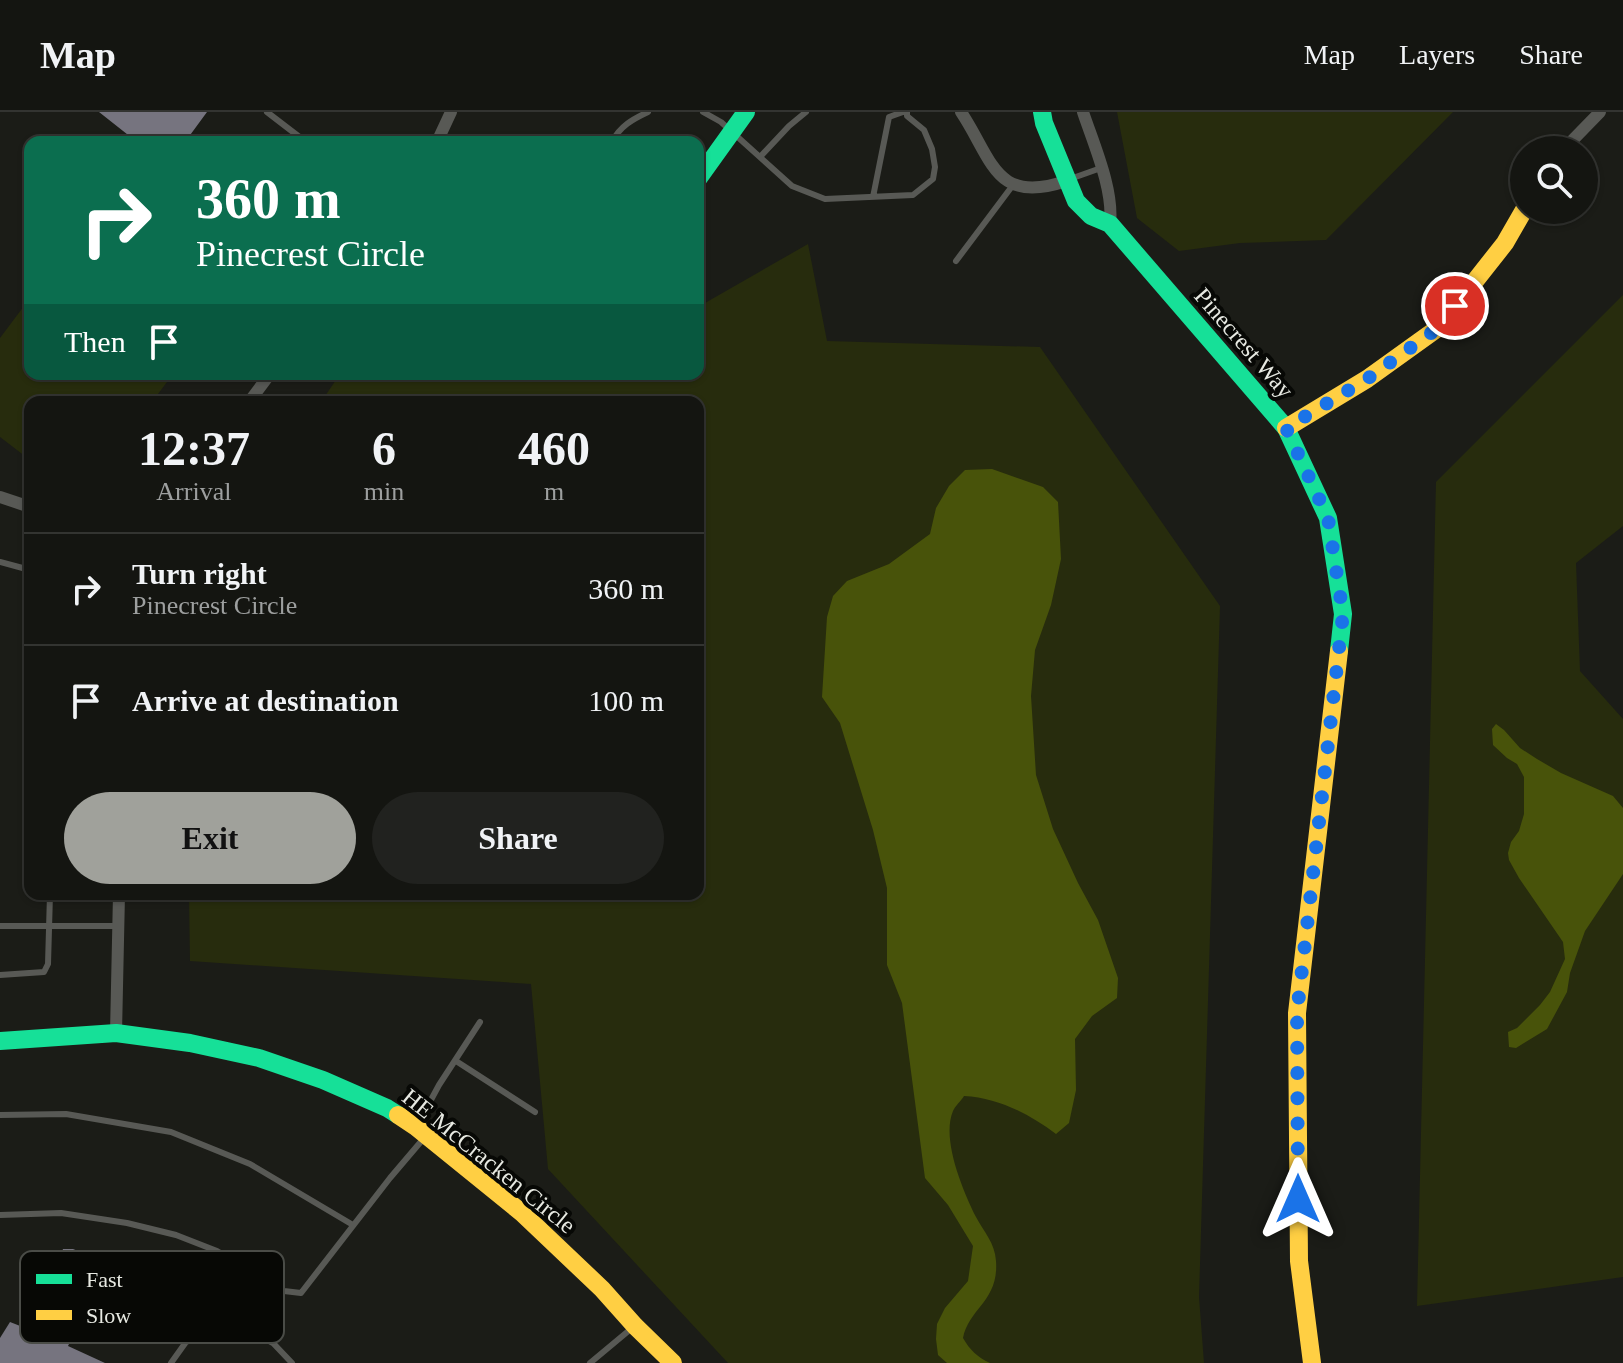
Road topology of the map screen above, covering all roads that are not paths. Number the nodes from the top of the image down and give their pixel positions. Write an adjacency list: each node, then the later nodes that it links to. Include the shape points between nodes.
1 (267, 112): 13 (lane)
2 (451, 112): 14 (street)
3 (648, 112): 15 (lane)
4 (703, 112): 12 (lane)
5 (746, 112): 12 (street)
6 (806, 112): 17 (lane)
7 (905, 112): 22 (lane, via 889,117); 22 (lane, via 928,139 933,179 913,195)
8 (961, 112): 21 (street, via 986,159)
9 (1042, 112): 20 (street, Pinecrest Way)
10 (1083, 112): 18 (street)
11 (1600, 112): 16 (street)
12 (732, 132): 17 (lane); 19 (street)
13 (298, 136)
14 (440, 136)
15 (615, 136)
16 (1577, 136)
17 (760, 157): 22 (lane, via 792,186 825,199)
18 (1101, 168): 20 (lane); 23 (street, via 1112,209)
19 (704, 171)
20 (1066, 181): 21 (street, via 1027,188); 23 (street, Pinecrest Way, via 1083,209)
21 (1013, 185): 25 (lane)
22 (873, 197)
23 (1110, 224): 26 (street, Pinecrest Way)
24 (1516, 224): 26 (street, via 1438,328)
25 (956, 261)
26 (1286, 428): 55 (street, Pinecrest Way, via 1328,518 1343,614 1297,1013 1299,1261)
27 (0, 497): 28 (street)
28 (24, 505)
29 (0, 562): 30 (lane)
30 (24, 568)
31 (50, 900): 34 (lane)
32 (119, 900): 35 (street)
33 (0, 926): 34 (lane)
34 (49, 926): 35 (lane); 36 (lane, via 44,972)
35 (118, 926): 38 (street)
36 (0, 975)
37 (480, 1022): 40 (lane)
38 (116, 1033): 39 (street, HE McCracken Circle); 43 (street, HE McCracken Circle, via 259,1058 387,1108)
39 (0, 1041)
40 (456, 1061): 41 (lane); 43 (lane, via 439,1085)
41 (535, 1112)
42 (0, 1115): 45 (lane, via 66,1114 171,1132 250,1164)
43 (421, 1131): 45 (lane); 48 (street, HE McCracken Circle, via 522,1213)
44 (0, 1215): 46 (lane, via 61,1213 127,1223)
45 (353, 1225): 47 (lane, via 301,1293)
46 (217, 1251)
47 (284, 1291)
48 (635, 1326): 53 (lane); 54 (street, HE McCracken Circle)
49 (185, 1343): 51 (lane)
50 (273, 1343): 52 (lane)
51 (171, 1363)
52 (292, 1363)
53 (590, 1363)
54 (673, 1363)
55 (1312, 1363)

